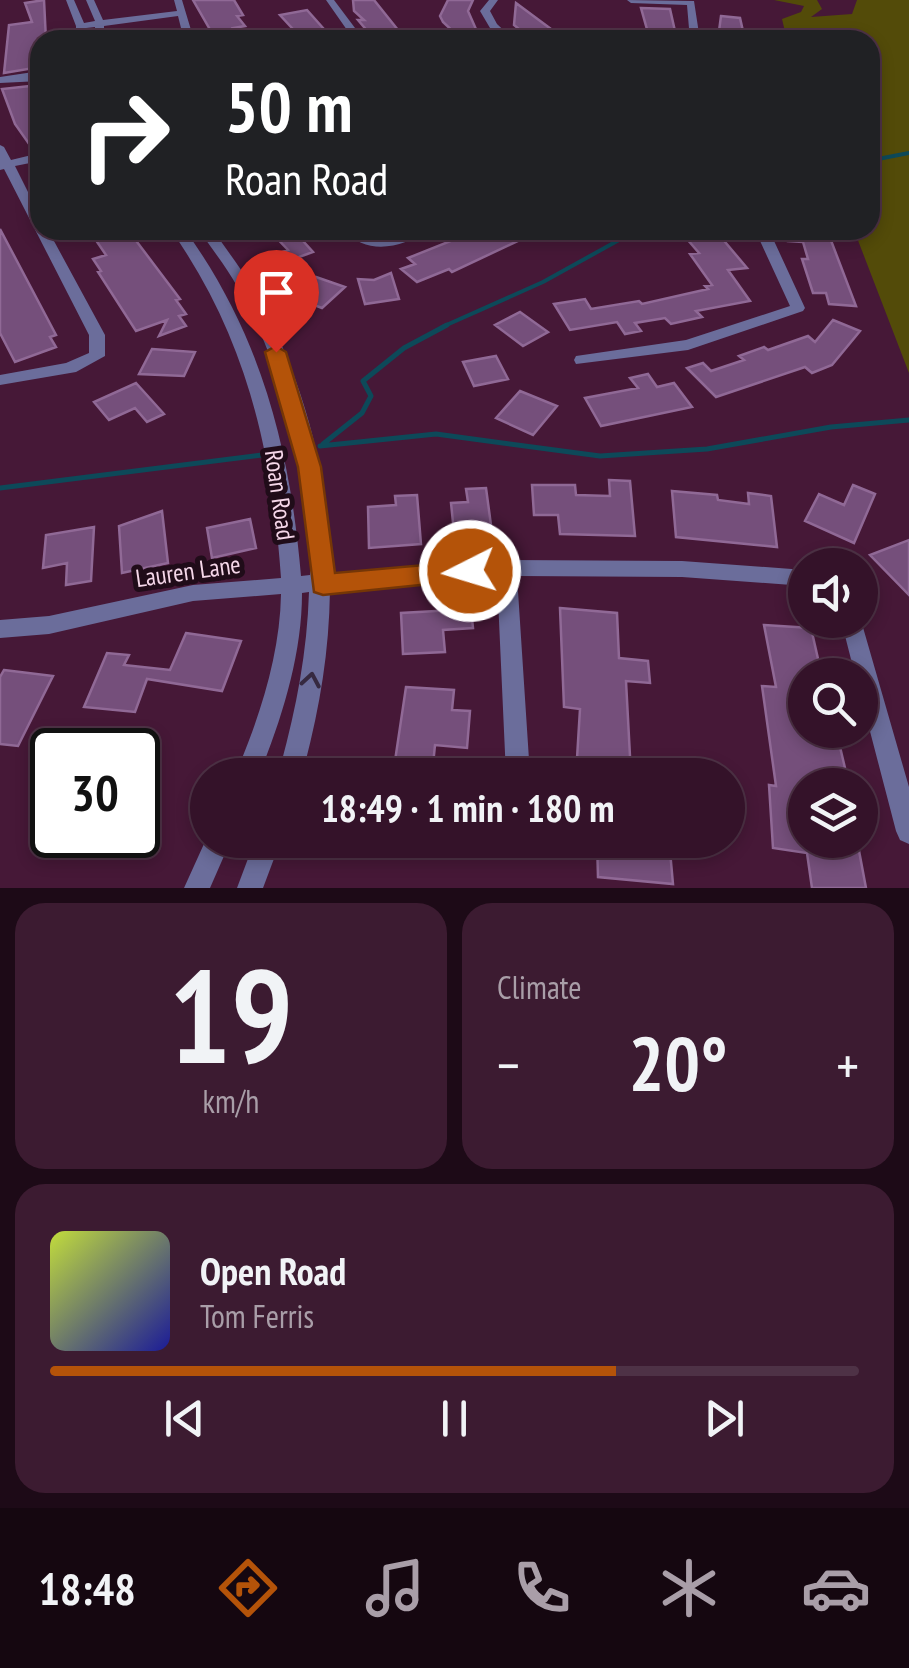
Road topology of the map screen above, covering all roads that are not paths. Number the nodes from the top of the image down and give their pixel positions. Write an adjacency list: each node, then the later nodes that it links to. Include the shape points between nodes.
1 (70, 0): 9 (street)
2 (90, 0): 8 (street)
3 (178, 0): 7 (street)
4 (330, 0): 13 (street)
5 (494, 0): 14 (street, via 485,11)
6 (630, 0): 15 (street, via 691,3)
7 (182, 13): 8 (street); 12 (street)
8 (100, 23): 9 (street); 11 (street)
9 (80, 26): 10 (street)
10 (80, 30)
11 (100, 30)
12 (186, 30)
13 (352, 30)
14 (498, 30)
15 (694, 30)
16 (30, 77): 17 (street)
17 (0, 80)
18 (0, 149): 20 (street)
19 (30, 159): 20 (street)
20 (3, 166): 21 (street)
21 (30, 213)
22 (45, 240): 29 (street, via 97,335 96,356 70,368)
23 (185, 240): 33 (street, Roan Road, via 217,287 270,424)
24 (213, 240): 32 (street, Roan Road, via 258,309 276,352 310,467)
25 (363, 240): 26 (street)
26 (395, 240)
27 (767, 240): 28 (street, via 798,308 688,345)
28 (582, 360)
29 (0, 380)
30 (507, 568): 31 (street, Lauren Lane); 32 (street, Lauren Lane); 38 (street)
31 (788, 577)
32 (323, 584): 33 (street, Lauren Lane); 37 (street, Roan Road, one-way to 32, via 312,683)
33 (292, 587): 34 (street, Lauren Lane, via 193,594); 36 (street, Roan Road, via 276,687)
34 (0, 630)
35 (856, 638): 39 (street)
36 (253, 758)
37 (294, 758)
38 (517, 758)
39 (909, 831)
40 (210, 858): 42 (street)
41 (261, 858): 43 (street)
42 (197, 888)
43 (250, 888)

